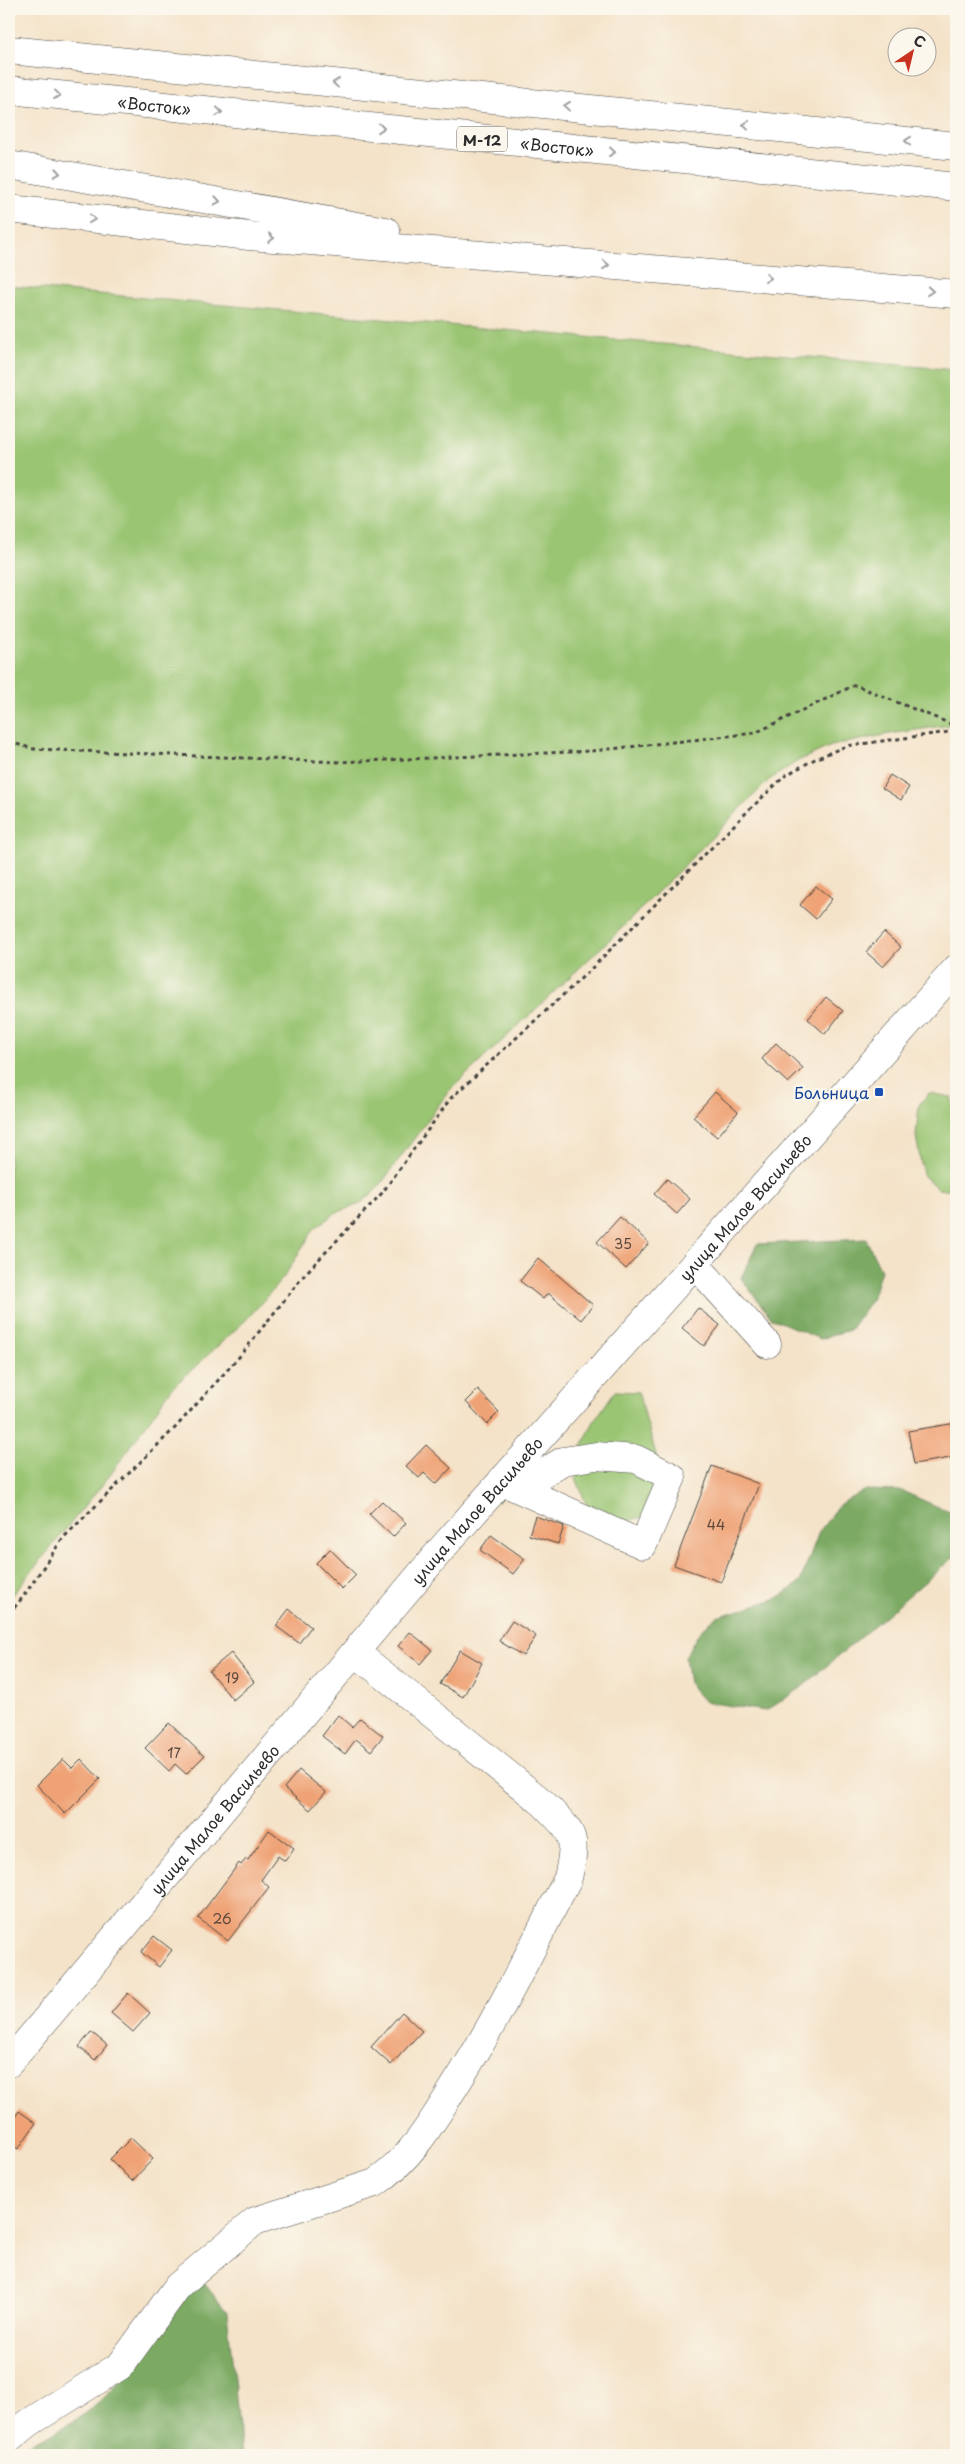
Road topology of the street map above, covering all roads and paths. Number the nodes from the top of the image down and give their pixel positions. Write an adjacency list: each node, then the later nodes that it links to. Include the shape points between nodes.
1 (9, 50): 3 (main road, one-way to 1)
2 (9, 90): 5 (main road, «Восток» / М-12, one-way to 5)
3 (956, 146)
4 (9, 165): 7 (main road, one-way to 7)
5 (956, 187)
6 (9, 209): 7 (main road, one-way to 7, via 249,236)
7 (557, 261): 8 (main road, one-way to 8)
8 (956, 294)
9 (956, 726): 11 (path, via 855,685 755,733 592,751 339,762 34,749)
10 (956, 731): 16 (path, via 846,746 786,776 754,805 588,972 451,1098 382,1193 305,1274 239,1357 175,1428 63,1538)
11 (9, 742)
12 (956, 969): 13 (main road, улица Малое Васильево)
13 (695, 1264): 14 (main road); 15 (main road, улица Малое Васильево)
14 (767, 1344)
15 (510, 1484): 15 (main road, via 643,1545 672,1477 636,1459 596,1456 563,1461); 17 (main road, улица Малое Васильево)
16 (9, 1614)
17 (355, 1652): 18 (main road, улица Малое Васильево); 19 (main road, via 542,1803 570,1830 574,1852 568,1878 491,2028 425,2133 392,2172 375,2183 254,2221 178,2286 120,2366 30,2422)
18 (9, 2063)
19 (9, 2439)

